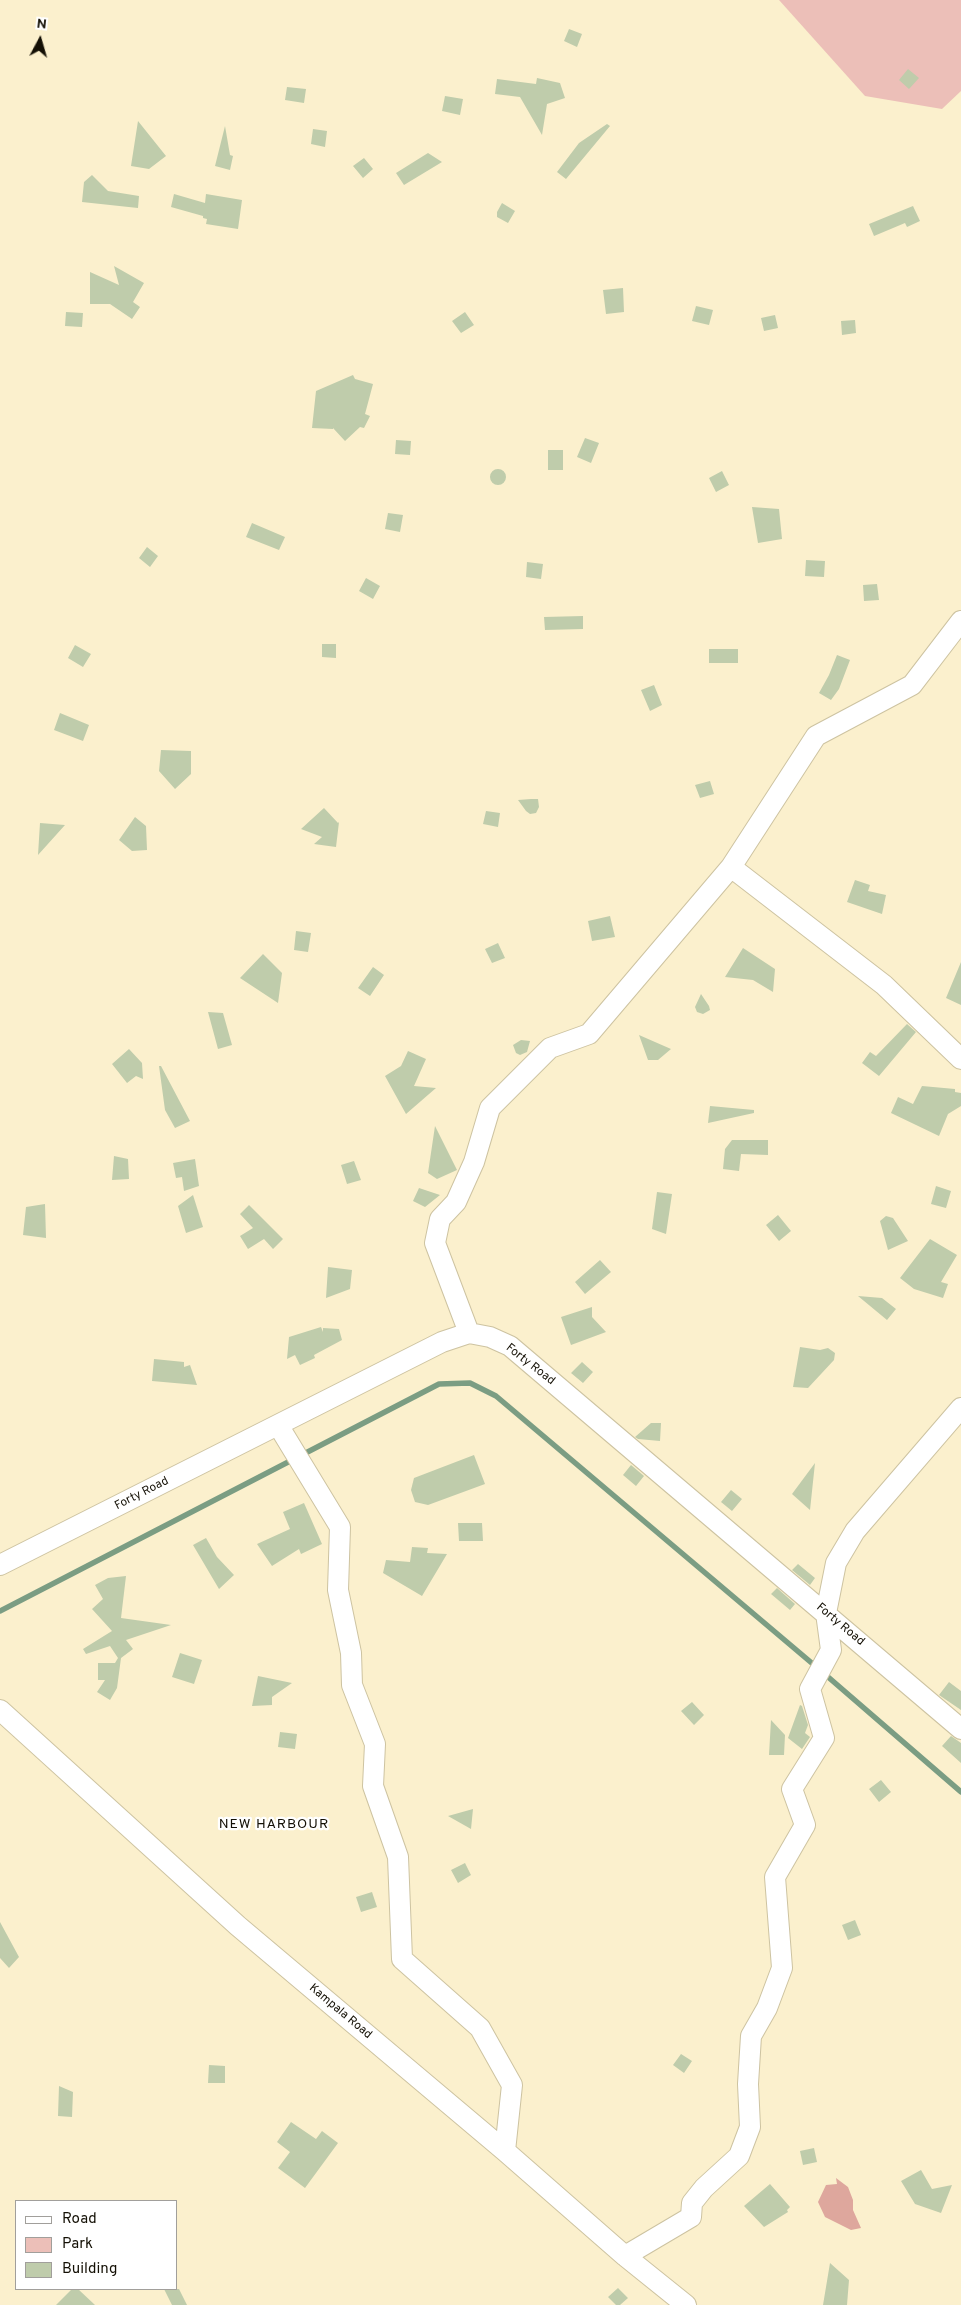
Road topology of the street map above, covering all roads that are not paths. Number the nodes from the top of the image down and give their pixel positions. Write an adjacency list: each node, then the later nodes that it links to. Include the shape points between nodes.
1 (961, 621): 2 (street, via 912,685 816,736)
2 (731, 867): 3 (street, via 884,985); 4 (street, via 589,1034 550,1048 490,1108 474,1162 456,1202 440,1219 435,1243)
3 (961, 1059)
4 (469, 1333): 6 (street, Forty Road, via 442,1342); 8 (street, Forty Road, via 490,1337 510,1346)
5 (961, 1408): 8 (street, via 855,1530 836,1563)
6 (278, 1425): 7 (street, Forty Road); 11 (street, via 340,1527 338,1590 351,1653 352,1684 375,1744 373,1786 398,1857 402,1959 480,2028 512,2085)
7 (0, 1566)
8 (826, 1613): 10 (street, Forty Road); 12 (street, via 830,1650 810,1689 824,1738 792,1789 805,1826 775,1877 782,1968 767,2008 751,2036 750,2127 738,2156 692,2203 692,2217)
9 (0, 1710): 11 (street, Kampala Road, via 238,1926)
10 (961, 1729)
11 (505, 2151): 12 (street, Kampala Road)
12 (625, 2256): 13 (street, Kampala Road)
13 (686, 2305)

